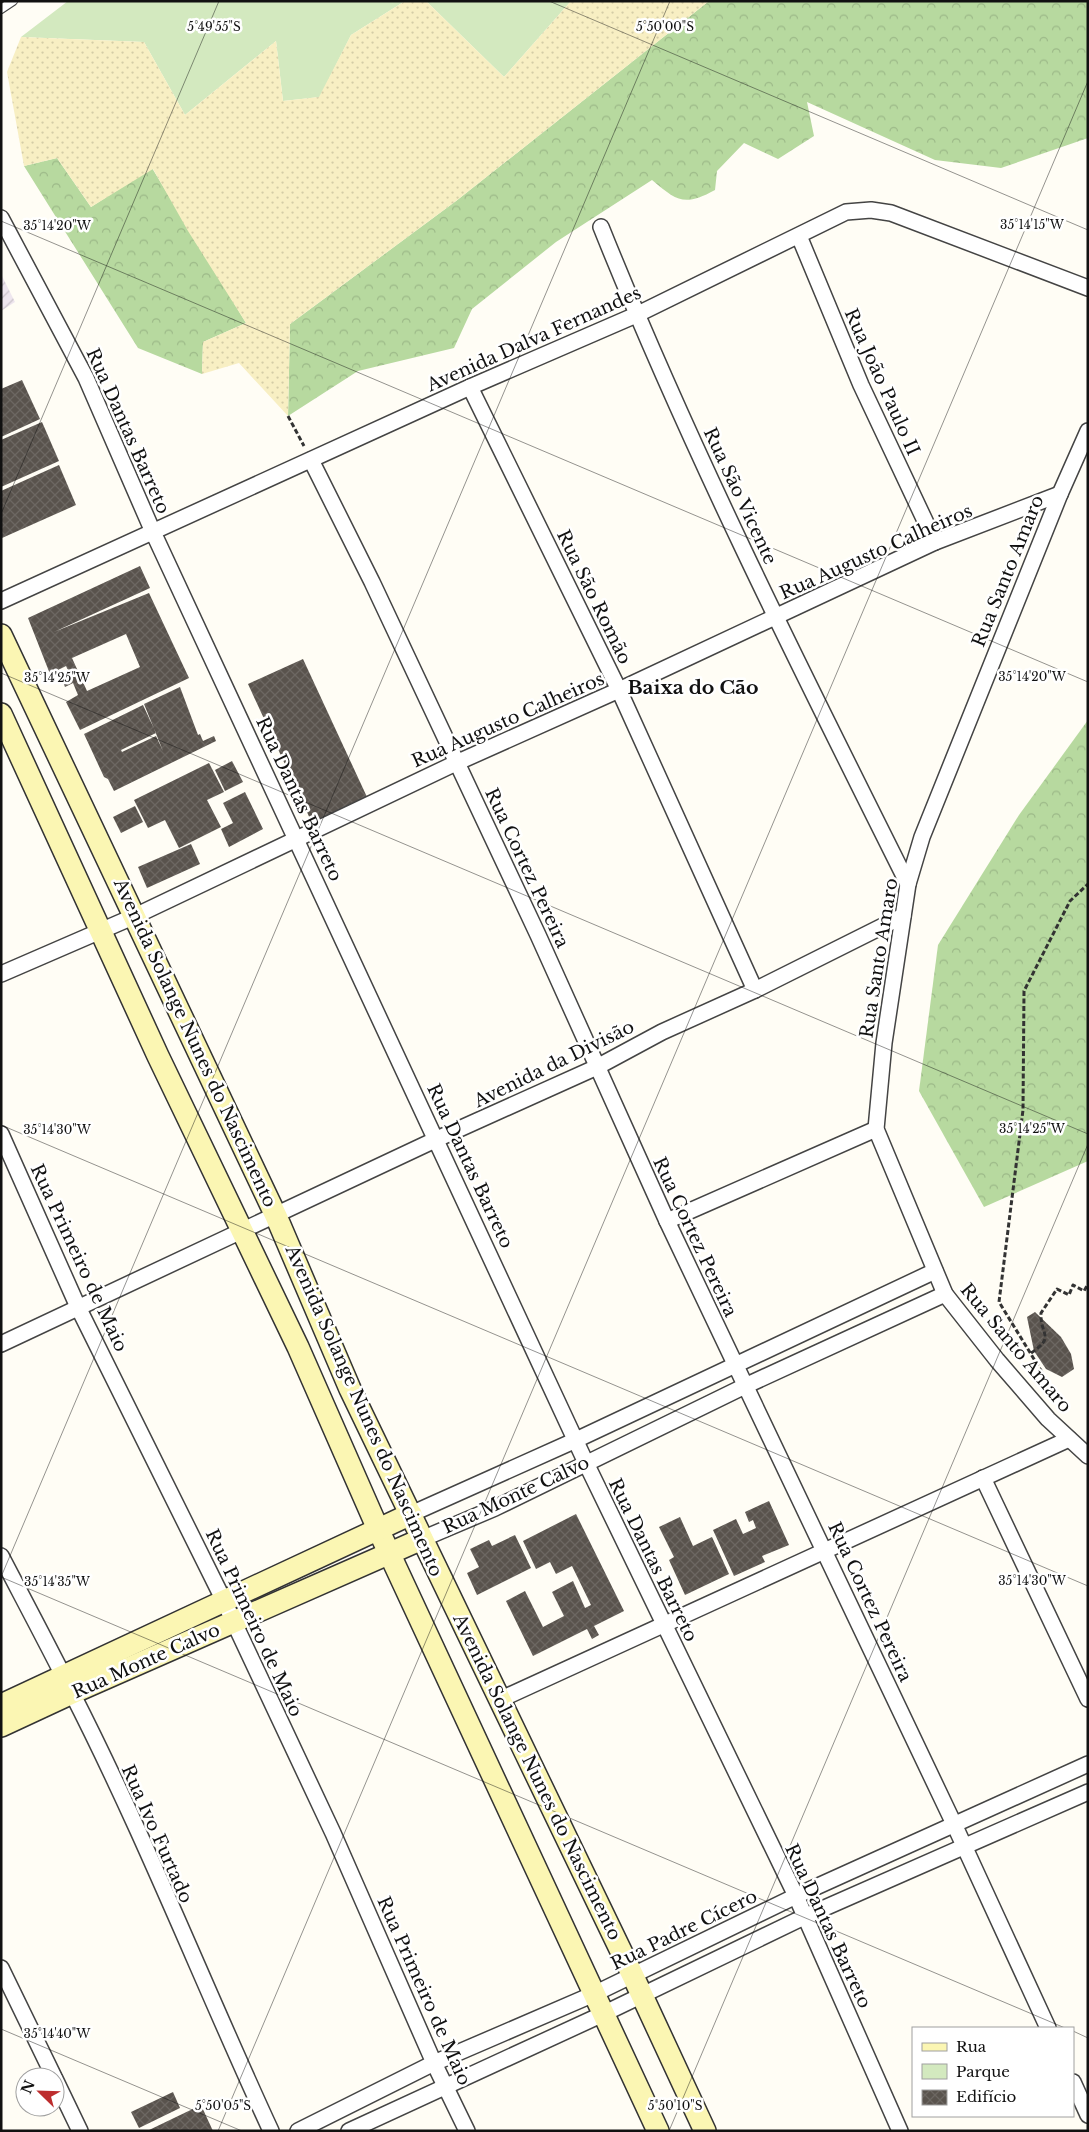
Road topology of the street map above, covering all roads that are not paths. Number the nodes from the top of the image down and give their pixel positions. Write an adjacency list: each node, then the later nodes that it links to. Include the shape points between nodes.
1 (13, 1): 2 (lane)
2 (1, 9)
3 (1, 218): 12 (street, Rua Dantas Barreto, via 86,378)
4 (601, 227): 7 (street, Rua São Vicente)
5 (799, 236): 6 (street, Avenida Dalva Fernandes, via 846,212 871,210 891,213); 7 (street, Avenida Dalva Fernandes); 13 (street, Rua João Paulo II, via 861,385)
6 (1088, 288)
7 (636, 315): 8 (street, Avenida Dalva Fernandes); 15 (street, Rua São Vicente)
8 (470, 386): 10 (street, Avenida Dalva Fernandes); 17 (street, Rua São Romão)
9 (1088, 431): 11 (street, Rua Santo Amaro)
10 (311, 460): 12 (street, Avenida Dalva Fernandes); 19 (street, Rua Cortez Pereira)
11 (1060, 494): 13 (street, Rua Augusto Calheiros); 21 (street, Rua Santo Amaro, via 922,837)
12 (153, 532): 14 (street, Avenida Dalva Fernandes); 20 (street, Rua Dantas Barreto)
13 (935, 542): 15 (street, Rua Augusto Calheiros)
14 (1, 601)
15 (776, 617): 17 (street, Rua Augusto Calheiros); 21 (street, Rua São Vicente)
16 (1, 635): 22 (main road, Avenida Solange Nunes do Nascimento)
17 (619, 690): 19 (street, Rua Augusto Calheiros); 26 (street, Rua São Romão)
18 (1, 714): 24 (main road, Avenida Solange Nunes do Nascimento)
19 (456, 763): 20 (street, Rua Augusto Calheiros); 27 (street, Rua Cortez Pereira)
20 (297, 839): 22 (street, Rua Augusto Calheiros); 30 (street, Rua Dantas Barreto)
21 (908, 884): 23 (street, Rua Santo Amaro)
22 (135, 916): 24 (street, Rua Augusto Calheiros); 31 (main road, Avenida Solange Nunes do Nascimento)
23 (903, 916): 26 (street, Avenida da Divisão); 28 (street, Rua Santo Amaro, via 884,1043)
24 (100, 932): 25 (street, Rua Augusto Calheiros); 33 (main road, Avenida Solange Nunes do Nascimento)
25 (1, 974)
26 (755, 990): 27 (street, Avenida da Divisão, via 662,1032)
27 (597, 1067): 30 (street, Avenida da Divisão); 32 (street, Rua Cortez Pereira)
28 (876, 1129): 32 (street); 34 (street, Rua Santo Amaro)
29 (1, 1134): 36 (street, Rua Primeiro de Maio)
30 (437, 1139): 31 (street, Avenida da Divisão); 41 (street, Rua Dantas Barreto)
31 (276, 1216): 33 (street, Avenida da Divisão); 45 (main road, Avenida Solange Nunes do Nascimento, via 350,1389)
32 (667, 1221): 38 (street, Rua Cortez Pereira)
33 (242, 1232): 36 (street, Avenida da Divisão); 46 (main road, Avenida Solange Nunes do Nascimento, via 298,1346)
34 (935, 1271): 35 (street, Rua Santo Amaro); 38 (street, Rua Monte Calvo)
35 (945, 1294): 39 (street, Rua Monte Calvo); 40 (street, Rua Santo Amaro, via 1048,1419)
36 (78, 1307): 37 (street, Avenida da Divisão); 51 (street, Rua Primeiro de Maio)
37 (1, 1344)
38 (734, 1366): 39 (street, Rua Cortez Pereira); 41 (street, Rua Monte Calvo)
39 (745, 1386): 43 (street, Rua Monte Calvo); 48 (street, Rua Cortez Pereira)
40 (1070, 1438): 42 (street, Rua Santo Amaro); 44 (street)
41 (576, 1440): 43 (street, Rua Dantas Barreto); 45 (street, Rua Monte Calvo)
42 (1088, 1456)
43 (586, 1463): 47 (street, Rua Monte Calvo, via 496,1508); 53 (street, Rua Dantas Barreto)
44 (984, 1478): 48 (street); 56 (street)
45 (411, 1514): 46 (main road, Rua Monte Calvo); 47 (main road, Avenida Solange Nunes do Nascimento)
46 (378, 1530): 49 (main road, Avenida Solange Nunes do Nascimento); 51 (main road, Rua Monte Calvo)
47 (422, 1539): 49 (main road, Rua Monte Calvo); 55 (main road, Avenida Solange Nunes do Nascimento)
48 (824, 1550): 53 (street); 61 (street, Rua Cortez Pereira)
49 (390, 1552): 52 (main road, Rua Monte Calvo); 67 (main road, Avenida Solange Nunes do Nascimento)
50 (1, 1556): 54 (street, Rua Ivo Furtado)
51 (224, 1601): 52 (street, Rua Primeiro de Maio); 54 (main road, Rua Monte Calvo)
52 (233, 1623): 54 (main road, Rua Monte Calvo); 71 (street, Rua Primeiro de Maio, via 333,1833)
53 (663, 1626): 55 (street); 63 (street, Rua Dantas Barreto)
54 (68, 1685): 57 (main road, Rua Monte Calvo); 58 (main road, Rua Monte Calvo); 78 (street, Rua Ivo Furtado)
55 (499, 1700): 66 (main road, Avenida Solange Nunes do Nascimento)
56 (1088, 1700)
57 (1, 1705)
58 (1, 1726)
59 (1088, 1764): 61 (street, Rua Padre Cícero)
60 (1088, 1792): 62 (street)
61 (954, 1824): 62 (street, Rua Cortez Pereira); 63 (street, Rua Padre Cícero)
62 (964, 1847): 64 (street); 70 (street, Rua Cortez Pereira)
63 (796, 1896): 64 (street, Rua Dantas Barreto); 66 (street, Rua Padre Cícero)
64 (804, 1917): 68 (street); 84 (street, Rua Dantas Barreto)
65 (2, 1972): 72 (street)
66 (633, 1976): 67 (street, Rua Padre Cícero); 68 (main road, Avenida Solange Nunes do Nascimento)
67 (594, 1994): 69 (main road, Avenida Solange Nunes do Nascimento); 71 (street, Rua Padre Cícero)
68 (642, 1996): 69 (street); 83 (main road, Avenida Solange Nunes do Nascimento)
69 (603, 2014): 74 (street); 82 (main road, Avenida Solange Nunes do Nascimento)
70 (1048, 2027)
71 (434, 2063): 74 (street, Rua Primeiro de Maio); 79 (street, Rua Padre Cícero)
72 (49, 2067)
73 (1074, 2084): 76 (street)
74 (445, 2086): 80 (street); 81 (street, Rua Primeiro de Maio)
75 (65, 2100): 77 (street)
76 (1088, 2115)
77 (80, 2131)
78 (271, 2131)
79 (298, 2131)
80 (349, 2131)
81 (467, 2131)
82 (658, 2131)
83 (705, 2131)
84 (900, 2131)

